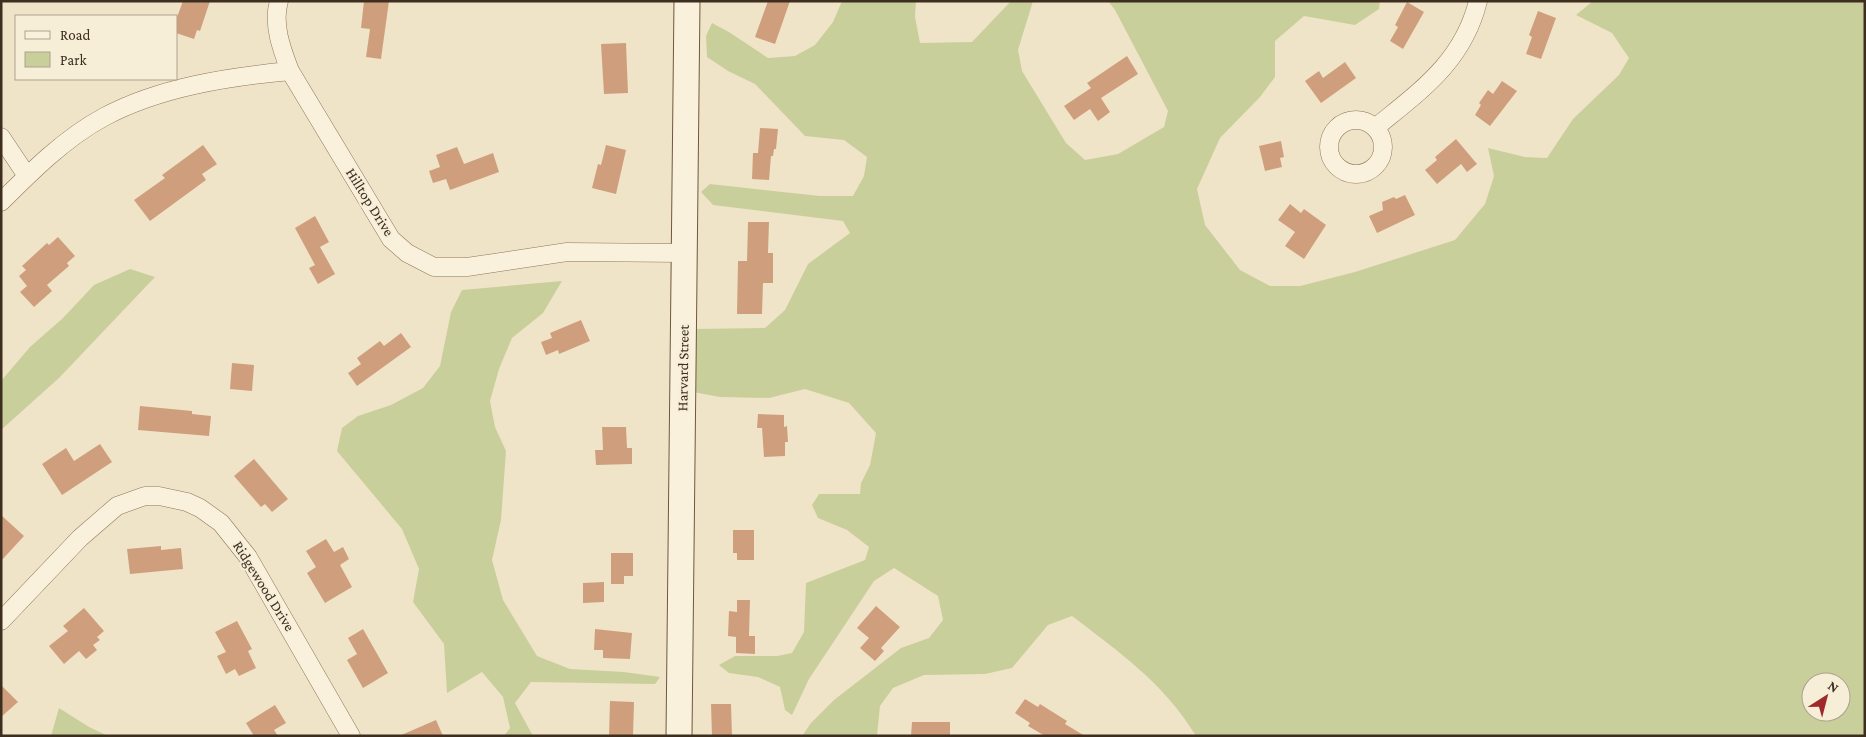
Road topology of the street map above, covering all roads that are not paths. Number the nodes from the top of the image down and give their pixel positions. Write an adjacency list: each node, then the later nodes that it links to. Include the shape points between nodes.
1 (278, 1): 4 (street, Hilltop Drive, via 281,48)
2 (687, 1): 9 (main road, Harvard Street)
3 (1478, 1): 5 (street, via 1468,29 1452,58 1434,79)
4 (290, 71): 7 (street, via 199,85 130,104 95,123); 9 (street, Hilltop Drive, via 391,239 407,253 434,267 467,267 566,252)
5 (1375, 128)
6 (1, 137): 7 (street)
7 (27, 176): 8 (street)
8 (1, 202)
9 (684, 252): 12 (main road, Harvard Street)
10 (1, 621): 11 (street, Ridgewood Drive, via 107,512 145,496 187,502 221,523 248,557)
11 (351, 736)
12 (679, 736)

